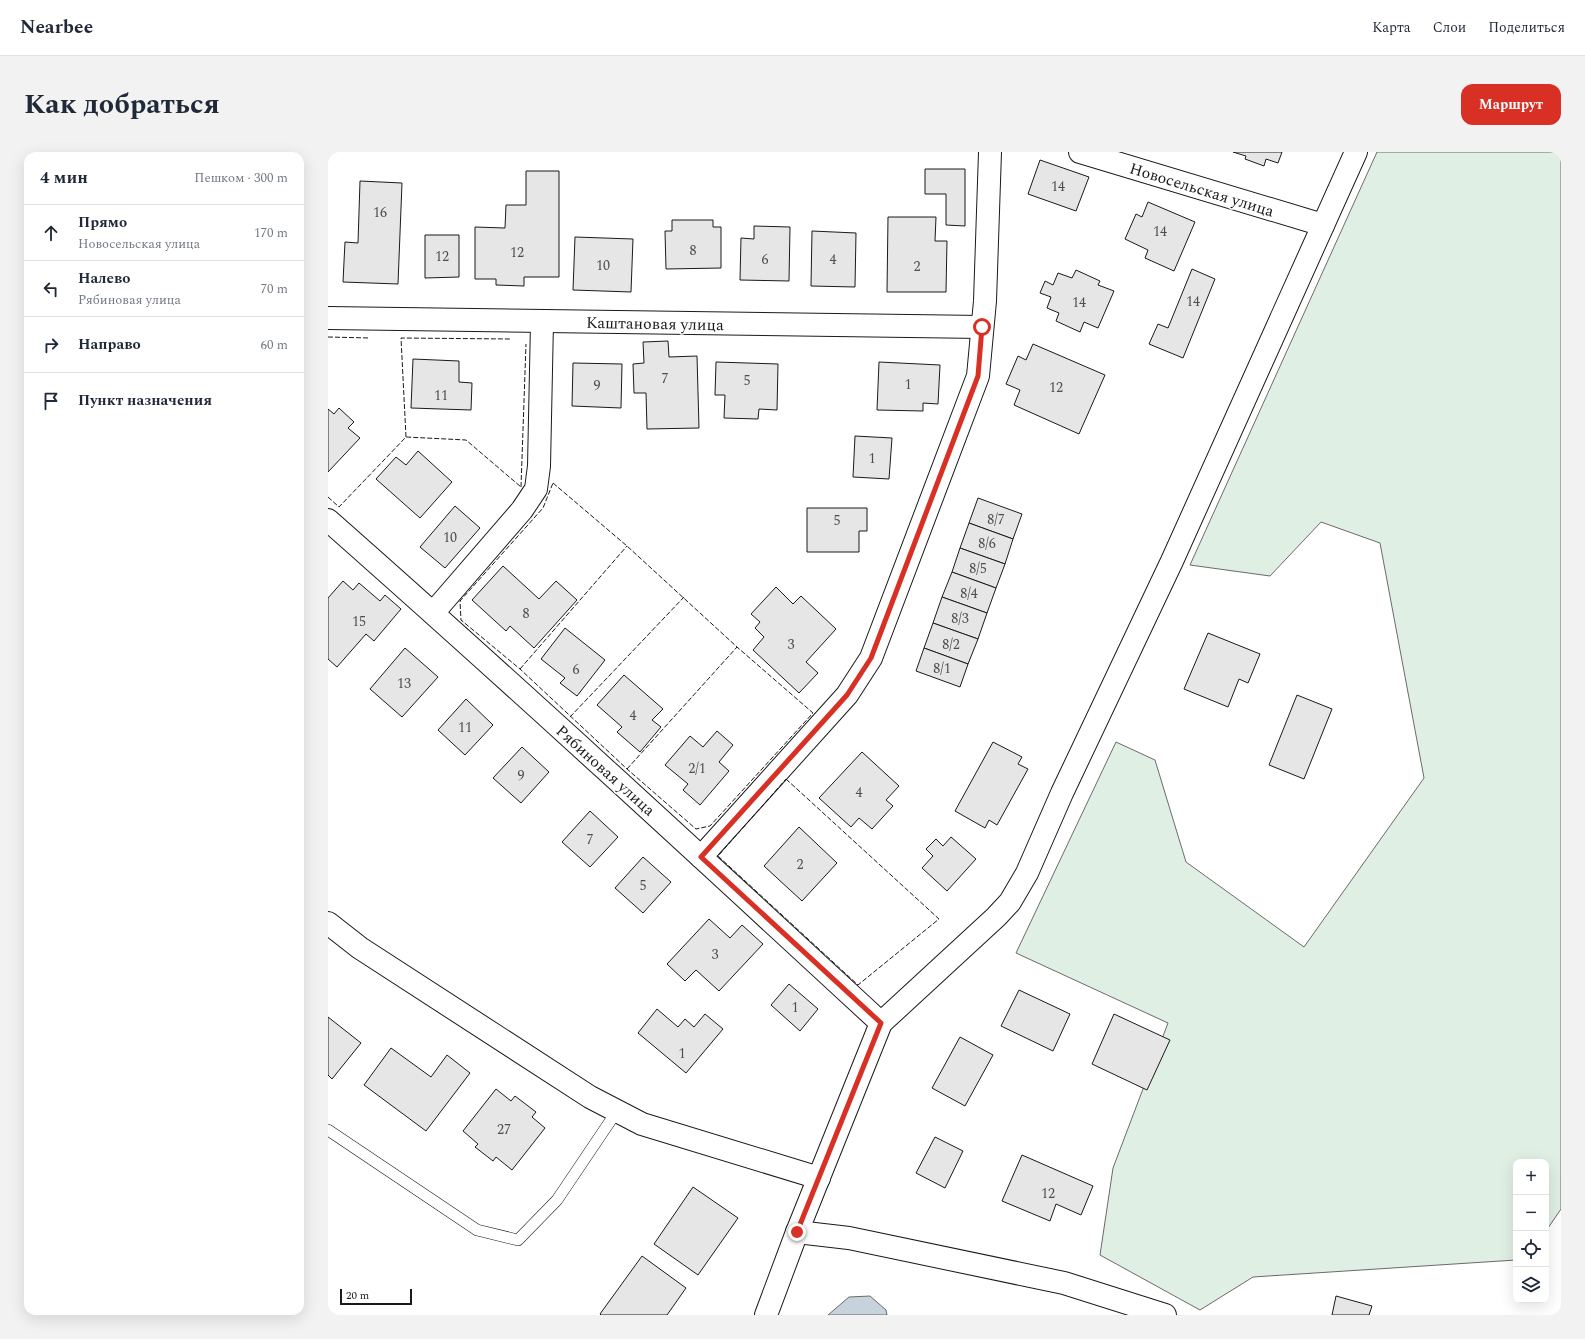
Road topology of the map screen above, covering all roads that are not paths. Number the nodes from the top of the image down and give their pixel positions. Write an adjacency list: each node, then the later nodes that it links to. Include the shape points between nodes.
1 (990, 152): 7 (street)
2 (1080, 152): 4 (street, Новосельская улица)
3 (1356, 152): 4 (street)
4 (1323, 225): 12 (street, via 1027,873 1010,902 996,917)
5 (328, 318): 6 (street, Каштановая улица)
6 (542, 322): 7 (street, Каштановая улица); 9 (street, via 539,466 536,489 522,510)
7 (982, 327): 10 (street, via 978,376 871,658 847,695)
8 (328, 520): 9 (street, Рябиновая улица)
9 (433, 613): 10 (street, Рябиновая улица)
10 (701, 857): 12 (street, Рябиновая улица)
11 (328, 923): 13 (street, via 366,952 590,1097)
12 (881, 1023): 15 (street)
13 (616, 1111): 14 (lane, via 557,1200 518,1240 477,1230); 15 (street, via 642,1124)
14 (328, 1130)
15 (818, 1178): 16 (street)
16 (797, 1232): 17 (street); 18 (street, via 849,1238 1064,1283)
17 (766, 1315)
18 (1165, 1315)

